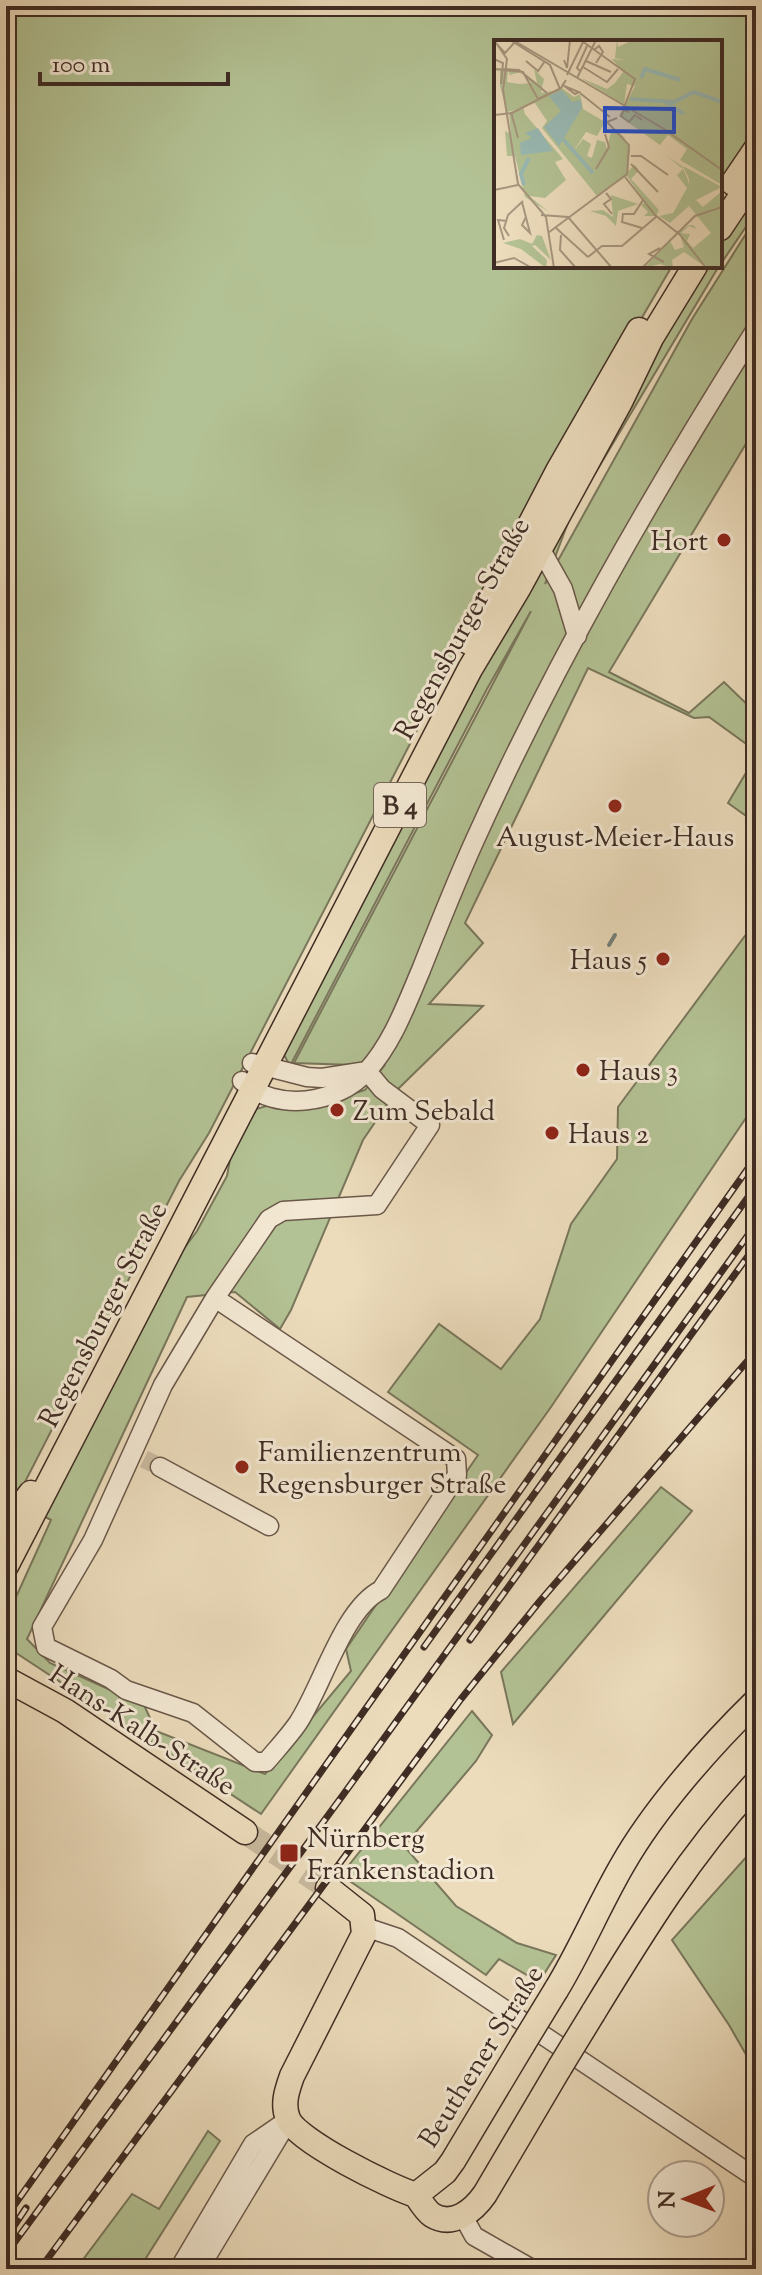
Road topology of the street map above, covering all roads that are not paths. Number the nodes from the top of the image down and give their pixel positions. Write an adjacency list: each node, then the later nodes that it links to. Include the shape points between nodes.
1 (756, 149): 3 (main road)
2 (756, 174): 4 (main road)
3 (722, 199)
4 (722, 225)
5 (678, 268): 8 (main road, Regensburger Straße / B 4)
6 (694, 268): 9 (main road, Regensburger Straße / B 4)
7 (756, 329): 10 (street, via 685,442)
8 (531, 522): 9 (main road); 12 (main road, Regensburger Straße / B 4)
9 (540, 548): 10 (street, via 563,589); 12 (main road, Regensburger Straße / B 4)
10 (577, 636): 11 (street, via 474,842 392,1036)
11 (367, 1071): 12 (street, via 322,1078); 12 (street, via 352,1085 315,1100 273,1098); 13 (street, via 430,1125 409,1159 377,1205 283,1211 269,1219)
12 (253, 1075): 15 (main road, Regensburger Straße / B 4, via 31,1493); 17 (main road, Regensburger Straße / B 4)
13 (215, 1298): 14 (street, via 163,1385); 14 (street, via 456,1459 457,1475 381,1590 370,1596 332,1650 298,1722 266,1762 255,1762 193,1713 126,1690 46,1647 42,1627)
14 (146, 1460): 16 (street)
15 (6, 1526)
16 (269, 1526)
17 (6, 1566)
18 (6, 1679): 21 (main road, Hans-Kalb-Straße, via 65,1711)
19 (756, 1701): 26 (main road, Beuthener Straße, bridge, via 637,1842 453,2161)
20 (756, 1783): 27 (main road, bridge, via 681,1873 485,2194)
21 (245, 1832)
22 (328, 1888): 23 (main road, via 362,1915)
23 (365, 1927): 24 (main road, via 292,2076 285,2099); 25 (street, via 398,1938)
24 (288, 2120): 26 (main road, via 379,2182); 28 (street, via 253,2144); 29 (street)
25 (756, 2178)
26 (416, 2195): 27 (main road, via 431,2214 445,2219)
27 (463, 2216): 30 (street, via 474,2236)
28 (179, 2269)
29 (199, 2269)
30 (532, 2269)

